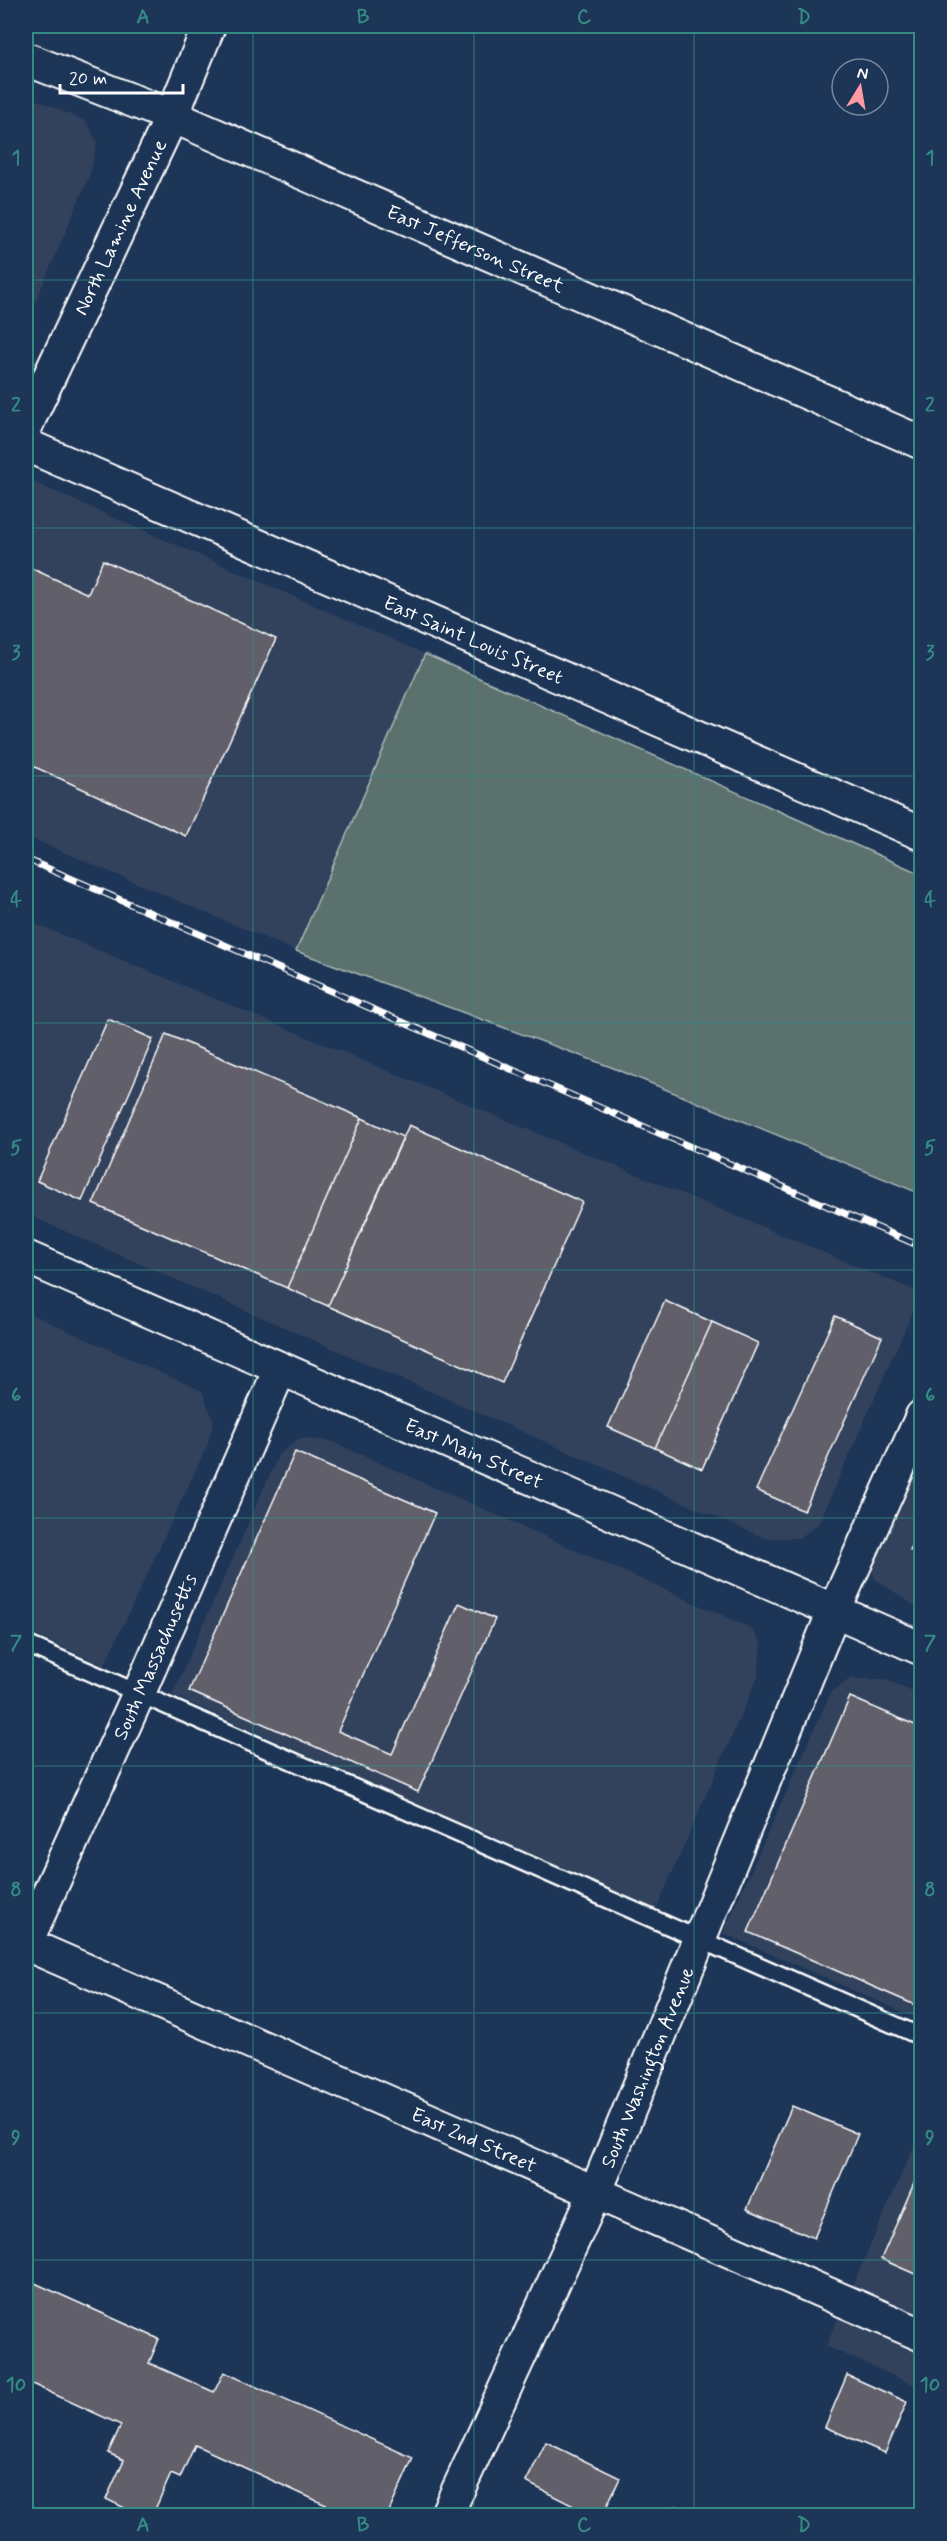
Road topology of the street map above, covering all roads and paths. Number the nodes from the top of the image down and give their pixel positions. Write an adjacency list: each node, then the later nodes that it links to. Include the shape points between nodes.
1 (210, 26): 3 (street, North Lamine Avenue)
2 (26, 59): 3 (street, East Jefferson Street)
3 (172, 116): 4 (street, North Lamine Avenue); 5 (street, East Jefferson Street)
4 (26, 426)
5 (921, 443)
6 (26, 445): 7 (street, East Saint Louis Street)
7 (921, 834)
8 (26, 1257): 9 (street, East Main Street)
9 (280, 1369): 11 (street, East Main Street); 14 (street, South Massachusetts)
10 (921, 1416): 11 (street, South Washington Avenue)
11 (834, 1611): 13 (street, East Main Street); 15 (street, South Washington Avenue)
12 (26, 1644): 14 (lane)
13 (921, 1649)
14 (139, 1692): 15 (lane); 16 (street, South Massachusetts)
15 (698, 1940): 17 (lane); 18 (street, South Washington Avenue)
16 (26, 1944): 18 (street, East 2nd Street)
17 (921, 2037)
18 (596, 2191): 19 (street, East 2nd Street); 20 (street, South Washington Avenue)
19 (921, 2334)
20 (446, 2516)

